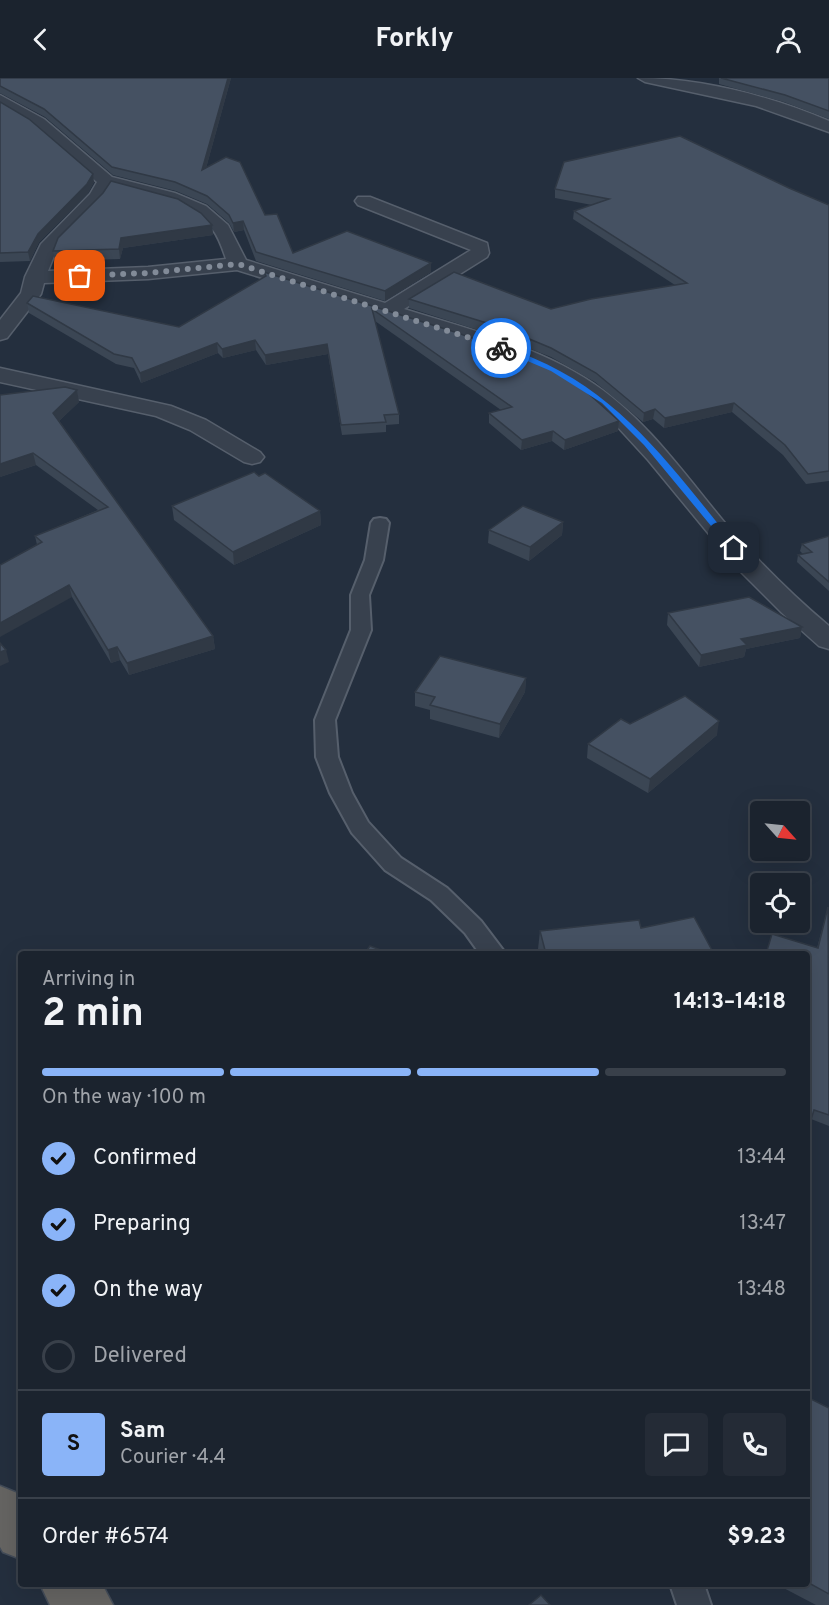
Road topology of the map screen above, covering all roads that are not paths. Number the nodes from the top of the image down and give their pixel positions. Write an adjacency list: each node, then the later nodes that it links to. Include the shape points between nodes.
1 (645, 78): 3 (street, via 761,102)
2 (0, 100): 4 (street, via 38,122)
3 (829, 126)
4 (106, 181): 6 (street, via 197,208 221,228); 7 (street, via 97,197 50,244)
5 (364, 201): 8 (street, via 480,247 480,253)
6 (238, 264): 7 (street, via 148,273); 8 (street)
7 (35, 277): 9 (street, via 31,294)
8 (388, 310): 13 (street, via 524,355 604,402 647,443 748,564)
9 (0, 334)
10 (0, 375): 11 (street, via 163,411 198,425)
11 (252, 457)
12 (380, 523): 14 (lane, via 374,560 360,595 361,630 325,720 327,756 360,827 393,864 439,894)
13 (829, 640)
14 (492, 951)
15 (0, 1510): 16 (highway)
16 (18, 1531)
17 (688, 1587): 18 (lane)
18 (694, 1605)

